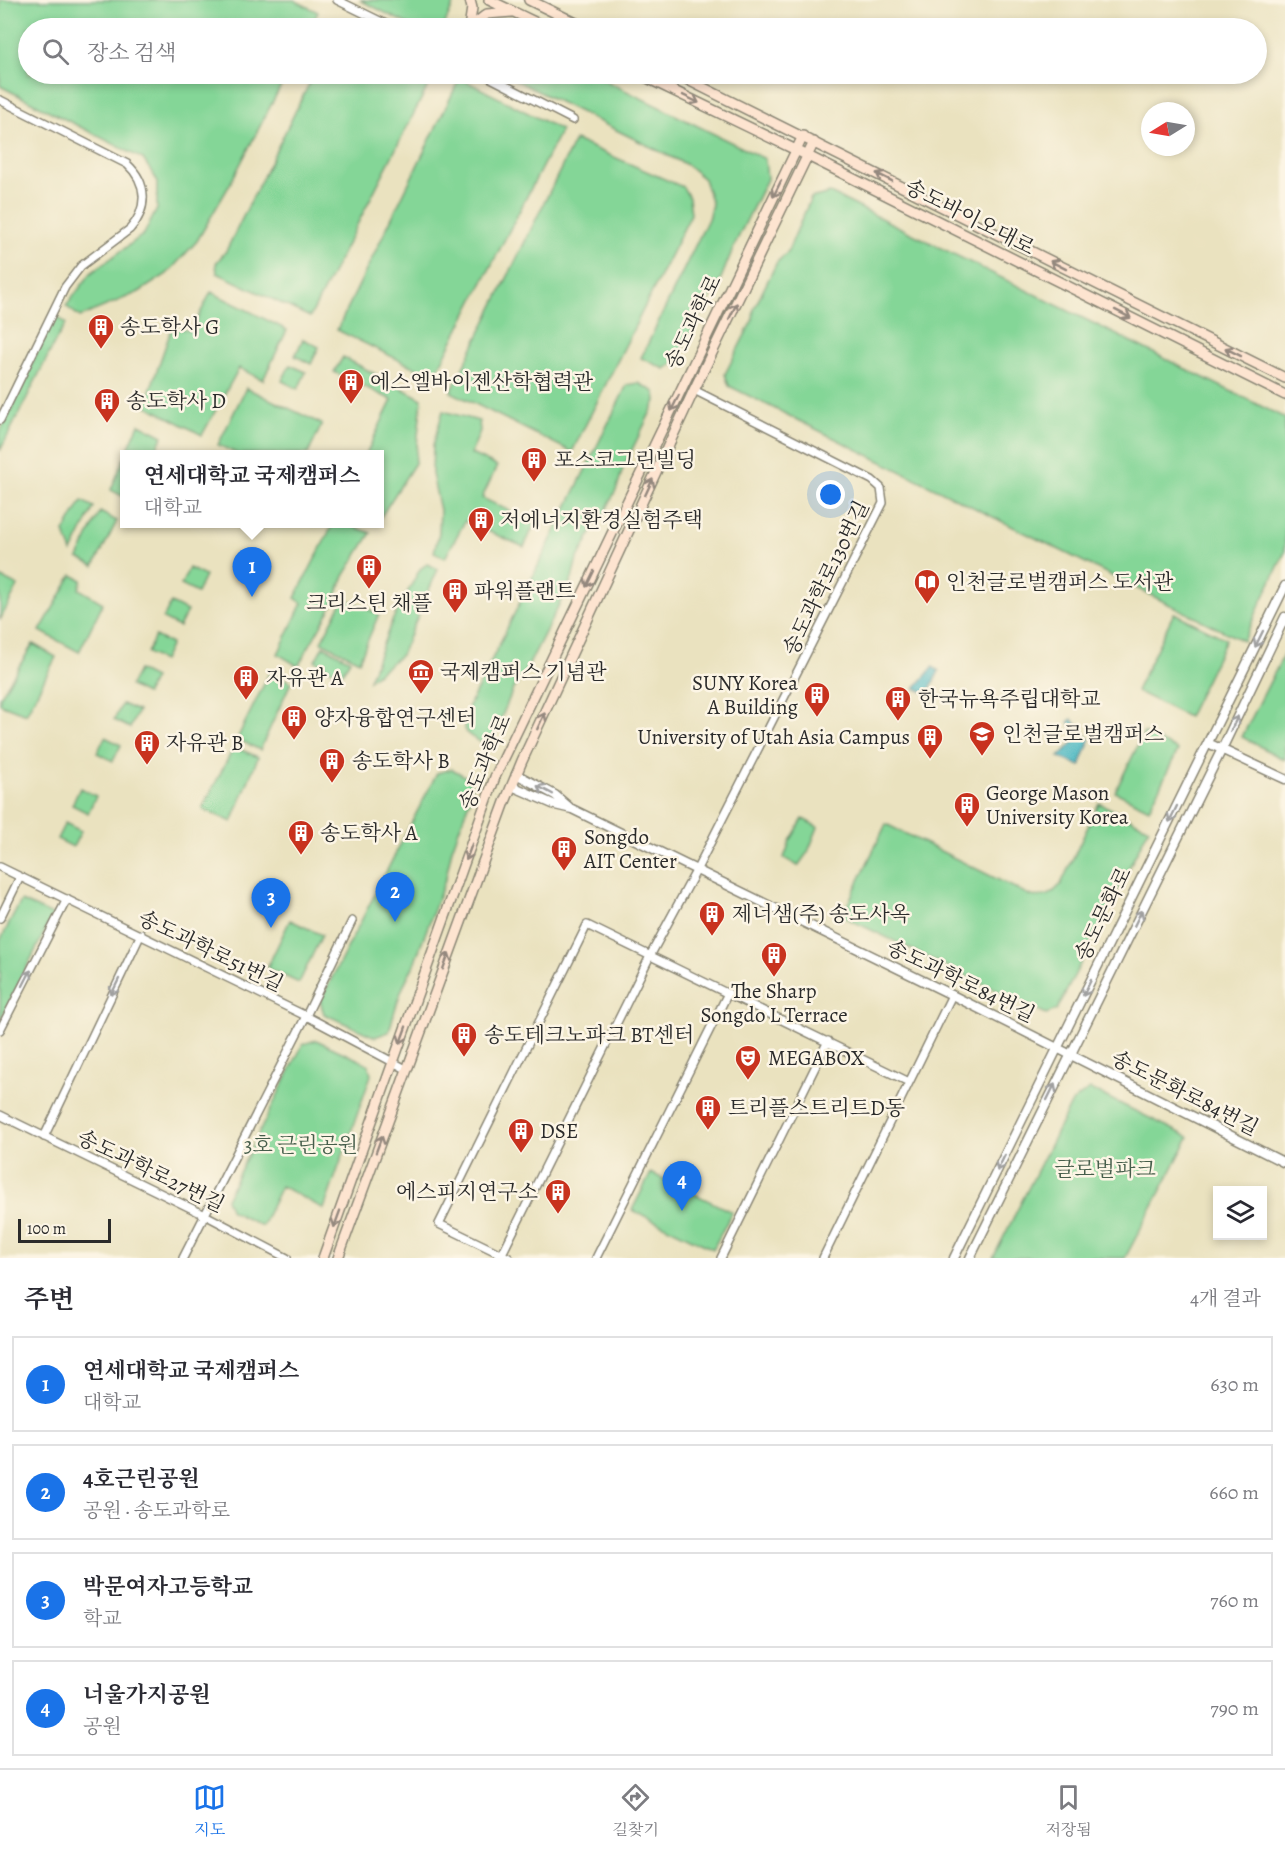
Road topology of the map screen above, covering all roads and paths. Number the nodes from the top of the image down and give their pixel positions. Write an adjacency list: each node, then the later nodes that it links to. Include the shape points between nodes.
1 (337, 0): 6 (street)
2 (470, 0): 7 (main road)
3 (489, 0): 5 (main road)
4 (528, 0): 10 (main road)
5 (513, 12): 8 (main road); 9 (main road)
6 (374, 18)
7 (470, 18)
8 (482, 18)
9 (526, 18)
10 (565, 18)
11 (503, 84): 15 (street)
12 (660, 84): 18 (main road, 송도바이오대로, one-way to 18)
13 (696, 84): 16 (main road, 송도바이오대로)
14 (0, 100): 25 (street, via 127,164 139,178 144,196 130,229 81,266 65,287)
15 (573, 120)
16 (802, 136): 17 (main road, 송도바이오대로); 18 (main road, 송도과학로)
17 (814, 142): 19 (main road, 송도과학로); 21 (main road, 송도바이오대로, one-way to 17)
18 (796, 150): 19 (main road, 송도바이오대로); 49 (main road, 송도과학로, one-way to 49, via 495,777)
19 (808, 156): 20 (main road, 송도바이오대로, one-way to 20); 22 (main road, 송도과학로, one-way to 19)
20 (1233, 369): 23 (main road, 송도바이오대로); 24 (main road)
21 (1285, 378)
22 (694, 390): 30 (main road, 송도과학로, one-way to 22); 35 (street, 송도과학로130번길, via 873,480 881,488 883,503)
23 (1285, 395)
24 (1285, 402)
25 (0, 420)
26 (1285, 586): 28 (street, 송도문화로, one-way to 28)
27 (1285, 617): 29 (street, 송도문화로, one-way to 27)
28 (1208, 743): 29 (street); 47 (street, 송도문화로, one-way to 47)
29 (1221, 749): 31 (street); 48 (street, 송도문화로, one-way to 29)
30 (516, 774): 32 (main road, 송도과학로); 33 (street, one-way to 30)
31 (1285, 779)
32 (512, 786): 33 (street, 송도과학로84번길); 50 (main road, 송도과학로, one-way to 32)
33 (572, 809): 35 (street, 송도과학로84번길)
34 (0, 867): 36 (street, 송도과학로51번길)
35 (696, 871): 41 (street); 43 (street, 송도과학로84번길)
36 (20, 877): 37 (street, 송도과학로51번길); 38 (street)
37 (67, 899): 40 (street, 송도과학로51번길); 45 (street, one-way to 37)
38 (0, 918)
39 (352, 921): 44 (street)
40 (141, 934): 44 (street, 송도과학로51번길); 53 (street, one-way to 53)
41 (650, 956): 42 (street); 56 (street); 56 (street, via 587,925 439,1224)
42 (729, 993): 46 (street); 62 (street)
43 (952, 995): 47 (street, 송도과학로84번길); 51 (street)
44 (306, 1016): 49 (street, 송도과학로51번길); 55 (street)
45 (0, 1030)
46 (828, 1041): 51 (street); 63 (street)
47 (1057, 1049): 48 (street, 송도과학로84번길); 65 (street, 송도문화로, one-way to 65)
48 (1070, 1055): 54 (street, 송도문화로84번길); 66 (street, 송도문화로, one-way to 48)
49 (394, 1062): 50 (street, 송도과학로51번길); 59 (main road, 송도과학로, one-way to 59)
50 (406, 1069): 60 (main road, 송도과학로, one-way to 50)
51 (909, 1082): 64 (street)
52 (0, 1115): 53 (street, 송도과학로27번길)
53 (44, 1137): 55 (street, 송도과학로27번길)
54 (1285, 1163)
55 (205, 1215): 57 (street); 58 (street, 송도과학로27번길)
56 (501, 1256): 61 (street)
57 (183, 1258)
58 (287, 1258)
59 (323, 1258)
60 (338, 1258)
61 (509, 1258)
62 (596, 1258)
63 (721, 1258)
64 (824, 1258)
65 (954, 1258)
66 (970, 1258)

